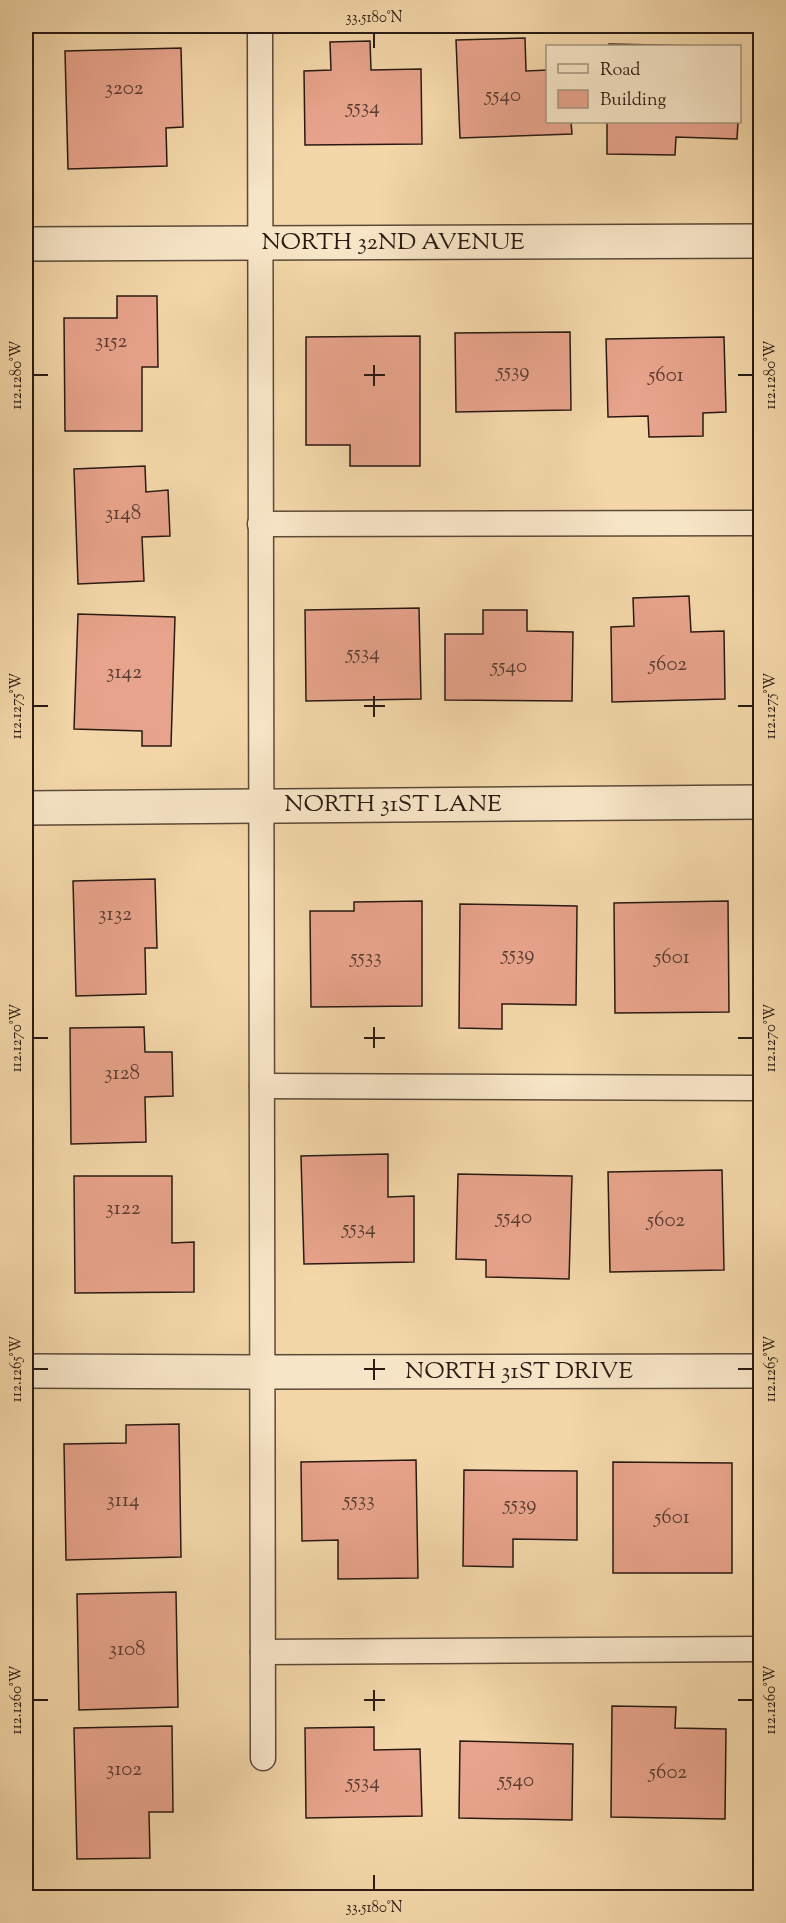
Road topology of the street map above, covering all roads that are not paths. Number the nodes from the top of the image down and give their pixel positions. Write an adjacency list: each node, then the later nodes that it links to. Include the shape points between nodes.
1 (260, 26): 3 (lane)
2 (760, 241): 3 (street, NORTH 32ND AVENUE)
3 (260, 243): 4 (street, NORTH 32ND AVENUE); 6 (lane)
4 (26, 244)
5 (760, 523): 6 (lane)
6 (260, 524): 8 (lane)
7 (760, 802): 8 (street, NORTH 31ST LANE)
8 (261, 807): 9 (street, NORTH 31ST LANE); 10 (lane)
9 (26, 808)
10 (262, 1086): 11 (lane); 14 (lane)
11 (760, 1088)
12 (26, 1371): 14 (street, NORTH 31ST DRIVE)
13 (760, 1371): 14 (street, NORTH 31ST DRIVE)
14 (263, 1372): 16 (lane)
15 (760, 1649): 16 (lane)
16 (263, 1652): 17 (lane)
17 (263, 1758)

